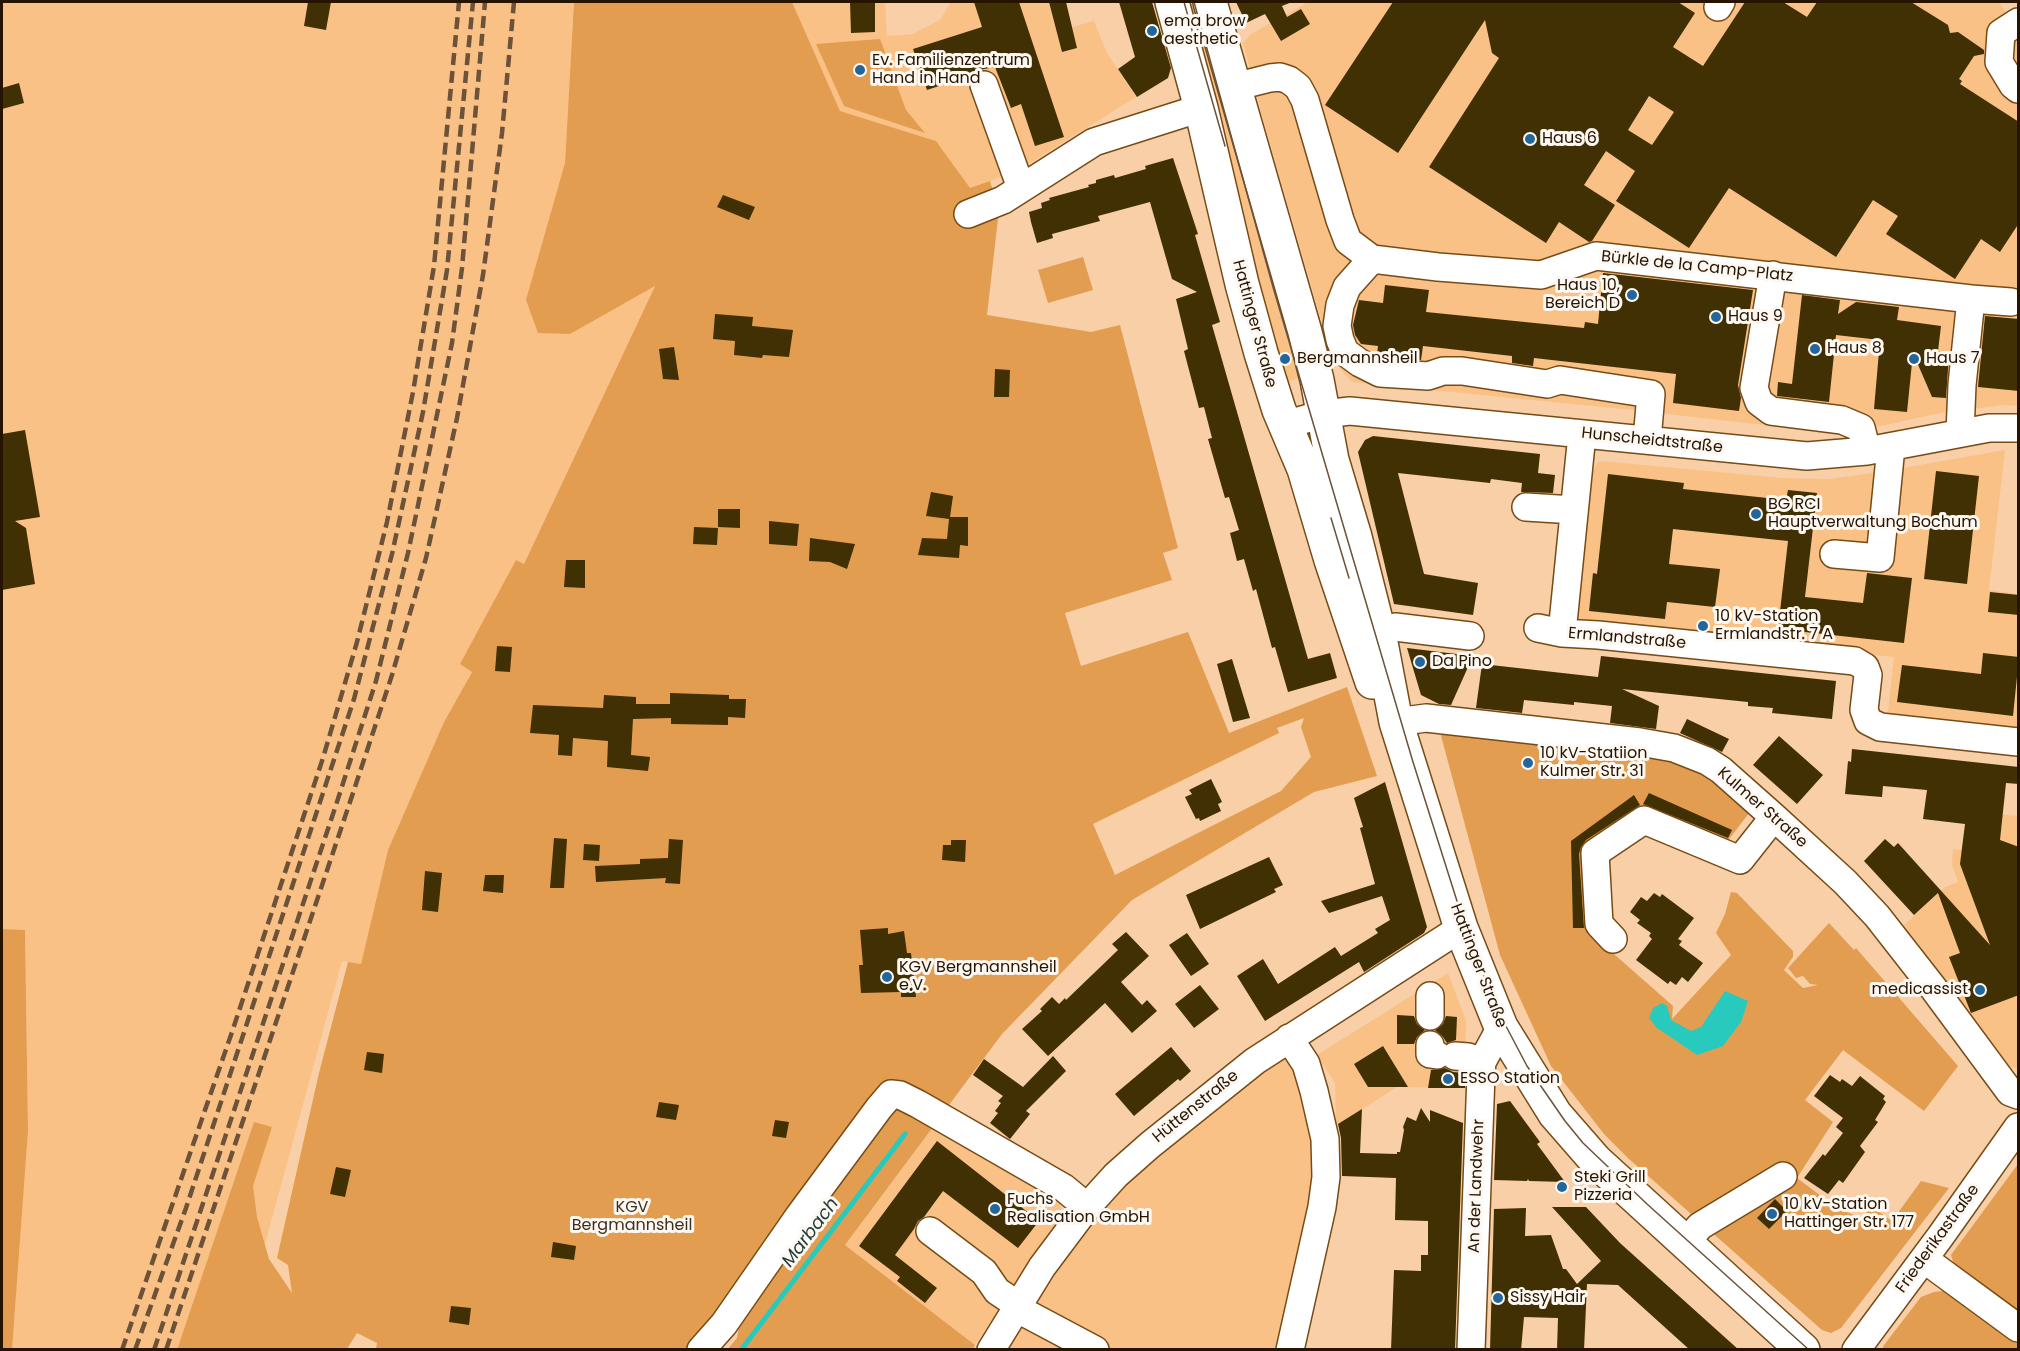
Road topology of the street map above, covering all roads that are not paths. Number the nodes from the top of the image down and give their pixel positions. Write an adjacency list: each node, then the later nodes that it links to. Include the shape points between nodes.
1 (1172, 2): 7 (main road, Hattinger Straße)
2 (1210, 2): 5 (main road, Hattinger Straße)
3 (2019, 22): 6 (street, via 2001,33 1999,62)
4 (984, 84): 8 (street)
5 (1234, 87): 10 (street, Bürkle de la Camp-Platz, via 1280,77 1298,87 1348,241); 14 (main road, Hattinger Straße, via 1305,332)
6 (2019, 89)
7 (1201, 108): 8 (street, via 1094,142); 15 (main road, Hattinger Straße, via 1242,284)
8 (1021, 188): 9 (street)
9 (969, 214)
10 (1372, 259): 11 (street, Bürkle de la Camp-Platz, via 1541,275 1596,255); 19 (street, via 1347,287 1337,326 1345,352 1360,363 1380,373 1428,376 1462,371 1651,394)
11 (1773, 275): 12 (street, Bürkle de la Camp-Platz); 20 (street, via 1754,388 1759,402 1771,411 1842,420 1861,428)
12 (1971, 299): 13 (street, Bürkle de la Camp-Platz); 17 (street)
13 (2011, 302)
14 (1323, 414): 15 (street, Hunscheidtstraße); 18 (street, Hunscheidtstraße, via 1350,411); 24 (main road, Hattinger Straße, via 1355,537)
15 (1285, 425): 24 (main road, Hattinger Straße)
16 (2019, 428): 17 (street, Hunscheidtstraße)
17 (1960, 433): 20 (street, Hunscheidtstraße)
18 (1582, 434): 19 (street, Hunscheidtstraße); 22 (street)
19 (1647, 440): 20 (street, Hunscheidtstraße, via 1807,456)
20 (1879, 449): 23 (street, via 1880,558)
21 (1526, 507): 22 (street)
22 (1574, 510): 27 (street, Ermlandstraße, via 1550,630 1855,661 1865,667 1868,675 1864,710 1868,721 1880,728)
23 (1834, 554)
24 (1368, 636): 25 (street, via 1395,627); 26 (main road, Hattinger Straße)
25 (1470, 636)
26 (1396, 722): 28 (street, Kulmer Straße, via 1426,718 1674,748 1721,770); 29 (main road, Hattinger Straße)
27 (2019, 742)
28 (1774, 817): 30 (street, via 1740,860 1644,820 1595,854 1599,924); 35 (street, Kulmer Straße, via 1877,916 2010,1092)
29 (1461, 928): 31 (main road, Hattinger Straße); 32 (street, Hüttenstraße)
30 (1613, 939)
31 (1501, 1027): 34 (street, An der Landwehr); 40 (main road, Hattinger Straße, via 1568,1132)
32 (1289, 1038): 38 (street, Hüttenstraße, via 1185,1116 1116,1175); 47 (street, via 1306,1064 1314,1091 1325,1138 1326,1177)
33 (1441, 1052): 34 (street)
34 (1482, 1062): 48 (street, An der Landwehr)
35 (2019, 1095)
36 (2019, 1127): 41 (street, Friederikastraße)
37 (1783, 1176): 40 (street, via 1700,1226)
38 (1087, 1207): 42 (street, Hüttenstraße); 44 (street, via 1064,1188 918,1104 891,1094)
39 (930, 1232): 42 (street, via 984,1272 997,1291)
40 (1685, 1243): 49 (main road, Hattinger Straße)
41 (1924, 1259): 43 (street); 50 (street, Friederikastraße)
42 (1017, 1307): 45 (street, Hüttenstraße); 46 (street)
43 (2019, 1328)
44 (701, 1350)
45 (991, 1350)
46 (1095, 1350)
47 (1290, 1350)
48 (1471, 1350)
49 (1803, 1350)
50 (1856, 1350)

